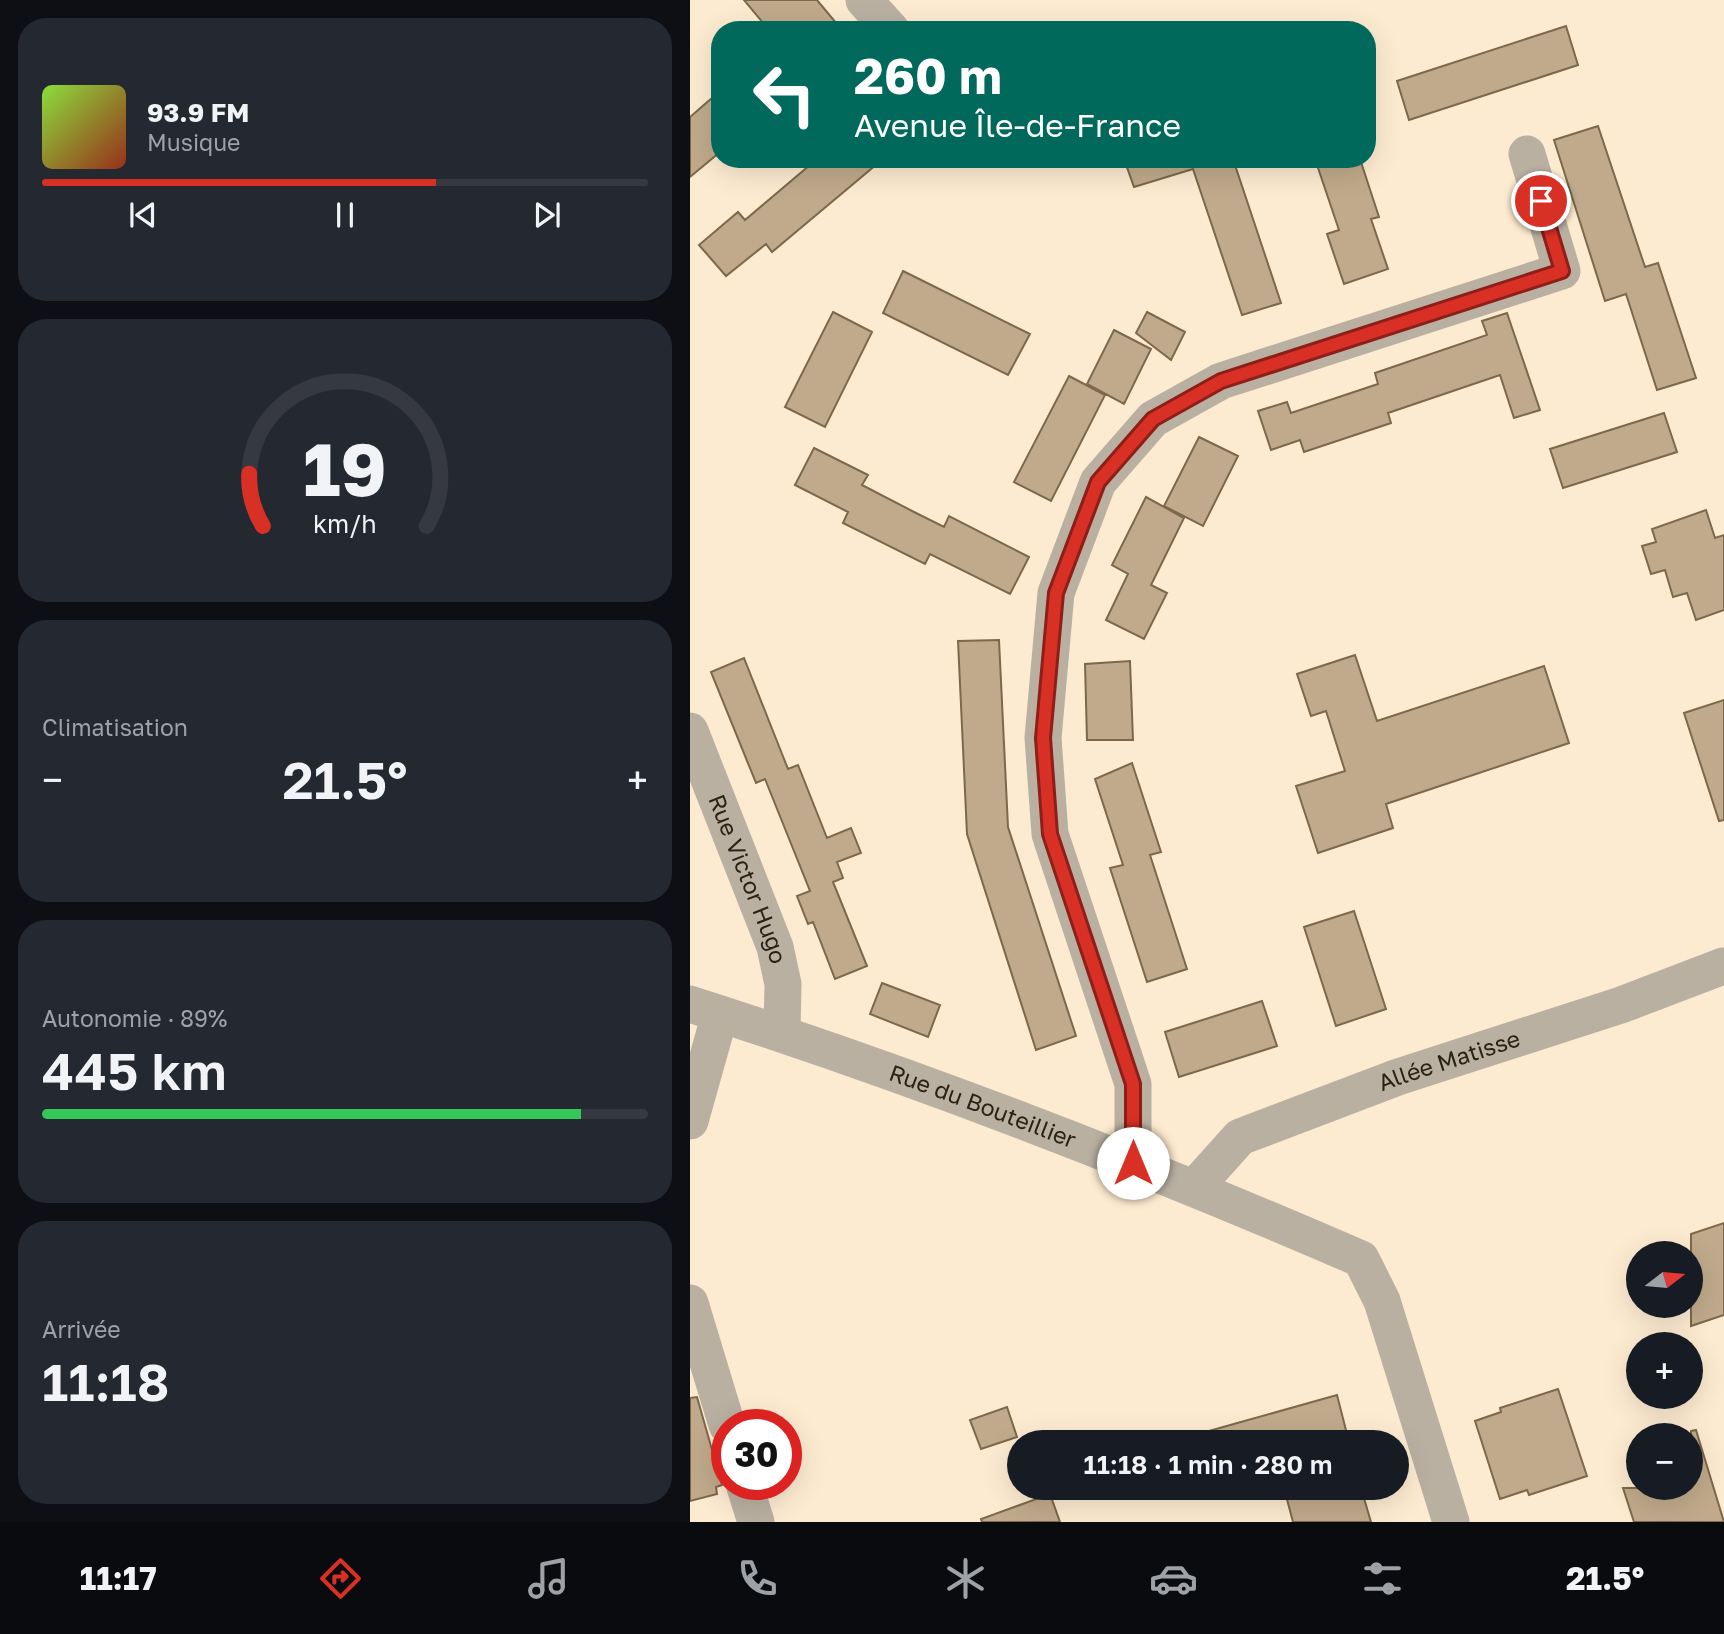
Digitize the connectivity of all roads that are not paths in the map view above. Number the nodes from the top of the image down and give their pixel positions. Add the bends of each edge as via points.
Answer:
1 (864, 0) edge
2 (883, 21) edge
3 (1526, 154) dead end
4 (690, 731) edge
5 (1723, 966) edge
6 (705, 1009) edge
7 (782, 1033) junction
8 (690, 1121) edge
9 (1133, 1163) junction
10 (1195, 1187) junction
11 (690, 1303) edge
12 (722, 1409) edge
13 (749, 1500) edge
14 (756, 1522) edge
15 (1451, 1522) edge

1 - 2 street
3 - 9 street via 1562,271 1221,381 1153,419 1098,482 1056,593 1043,738 1050,834 1133,1084
4 - 7 street, Rue Victor Hugo via 775,947 783,984
5 - 10 street, Allée Matisse via 1621,1005 1398,1077 1240,1137
6 - 7 street, Rue du Bouteillier
6 - 8 street
7 - 9 street, Rue du Bouteillier
9 - 10 street, Rue du Bouteillier
10 - 15 street, Rue du Bouteillier via 1361,1259 1382,1301
11 - 12 street
13 - 14 street

